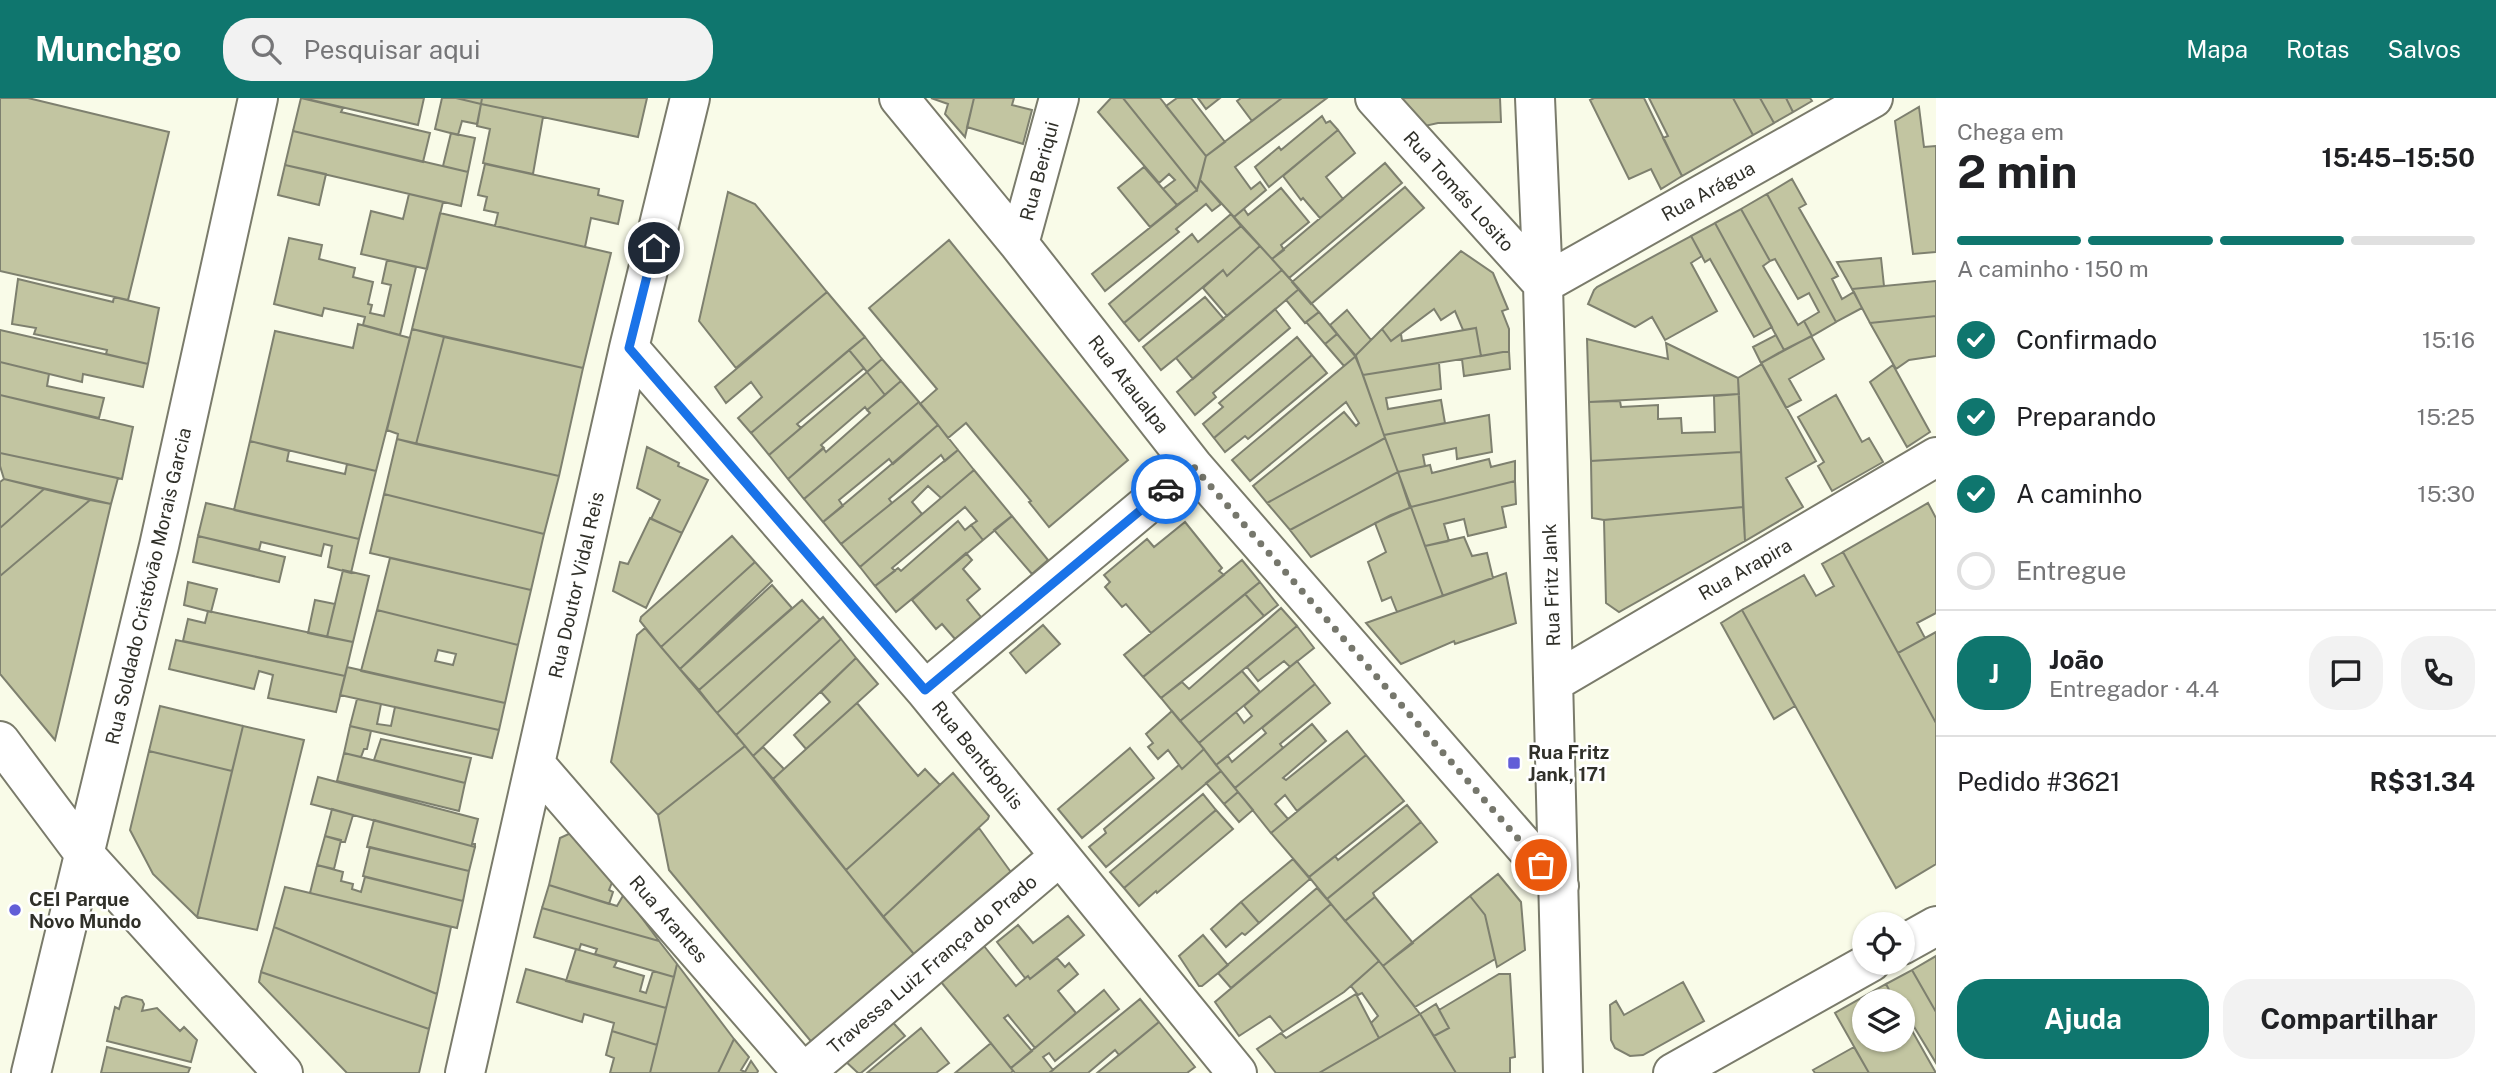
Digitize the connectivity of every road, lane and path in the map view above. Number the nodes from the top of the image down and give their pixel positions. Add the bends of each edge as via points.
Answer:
1 (258, 98) edge
2 (690, 98) edge
3 (899, 98) edge
4 (1059, 98) edge
5 (1375, 98) edge
6 (1535, 98) edge
7 (1873, 98) edge
8 (1019, 244) junction
9 (1543, 285) junction
10 (629, 348) junction
11 (1936, 457) edge
12 (1193, 466) junction
13 (1554, 681) junction
14 (925, 690) junction
15 (0, 741) edge
16 (536, 765) junction
17 (86, 856) junction
18 (1060, 856) junction
19 (1559, 886) junction
20 (1936, 926) edge
21 (1915, 938) edge
22 (1852, 973) edge
23 (31, 1073) edge
24 (283, 1073) edge
25 (465, 1073) edge
26 (803, 1073) edge
27 (1237, 1073) edge
28 (1563, 1073) edge
29 (1673, 1073) edge

1 - 17 street, Rua Soldado Cristóvão Morais Garcia
2 - 10 street, Rua Doutor Vidal Reis
3 - 8 street, Rua Ataualpa
4 - 8 street, Rua Beriqui
5 - 9 street, Rua Tomás Losito
6 - 9 street, Rua Fritz Jank
7 - 9 street, Rua Arágua
8 - 12 street, Rua Ataualpa
9 - 13 street, Rua Fritz Jank
10 - 14 street, Rua Bentópolis
10 - 16 street, Rua Doutor Vidal Reis
11 - 13 street, Rua Arapira
12 - 14 street
12 - 19 street, Rua Ataualpa
13 - 19 street, Rua Fritz Jank
14 - 18 street, Rua Bentópolis
15 - 17 street
16 - 25 street, Rua Doutor Vidal Reis
16 - 26 street, Rua Arantes
17 - 23 street, Rua Soldado Cristóvão Morais Garcia
17 - 24 street
18 - 26 street, Travessa Luiz França do Prado
18 - 27 street, Rua Bentópolis
19 - 28 street, Rua Fritz Jank
20 - 21 street
22 - 29 street

